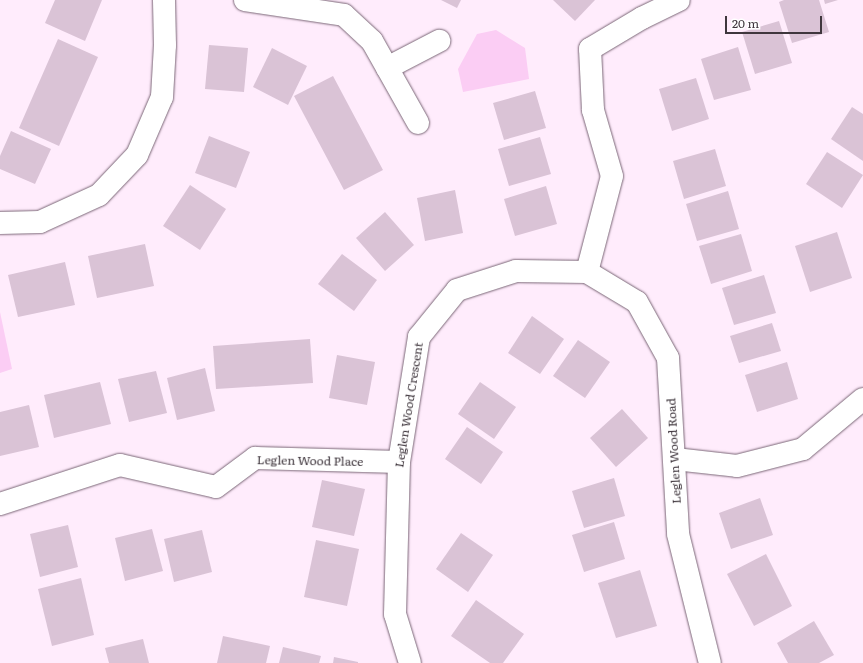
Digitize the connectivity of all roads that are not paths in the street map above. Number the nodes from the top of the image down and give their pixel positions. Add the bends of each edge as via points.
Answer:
1 (164, 0) edge
2 (245, 0) edge
3 (679, 0) edge
4 (439, 41) dead end
5 (387, 68) junction
6 (418, 123) dead end
7 (0, 223) edge
8 (587, 272) junction
9 (863, 398) edge
10 (675, 459) junction
11 (399, 462) junction
12 (0, 504) edge
13 (410, 663) edge
14 (710, 663) edge

1 - 7 street via 162,97 137,155 99,195 40,222
2 - 5 street via 344,15 372,41
3 - 8 street via 642,18 590,49 593,110 612,176
4 - 5 street
5 - 6 street
8 - 10 street, Leglen Wood Road via 637,302 668,358
8 - 11 street, Leglen Wood Crescent via 516,272 457,290 419,337
9 - 10 street via 804,449 737,466
10 - 14 street, Leglen Wood Road via 678,534
11 - 12 street, Leglen Wood Place via 255,458 216,487 120,464
11 - 13 street, Leglen Wood Crescent via 395,614

